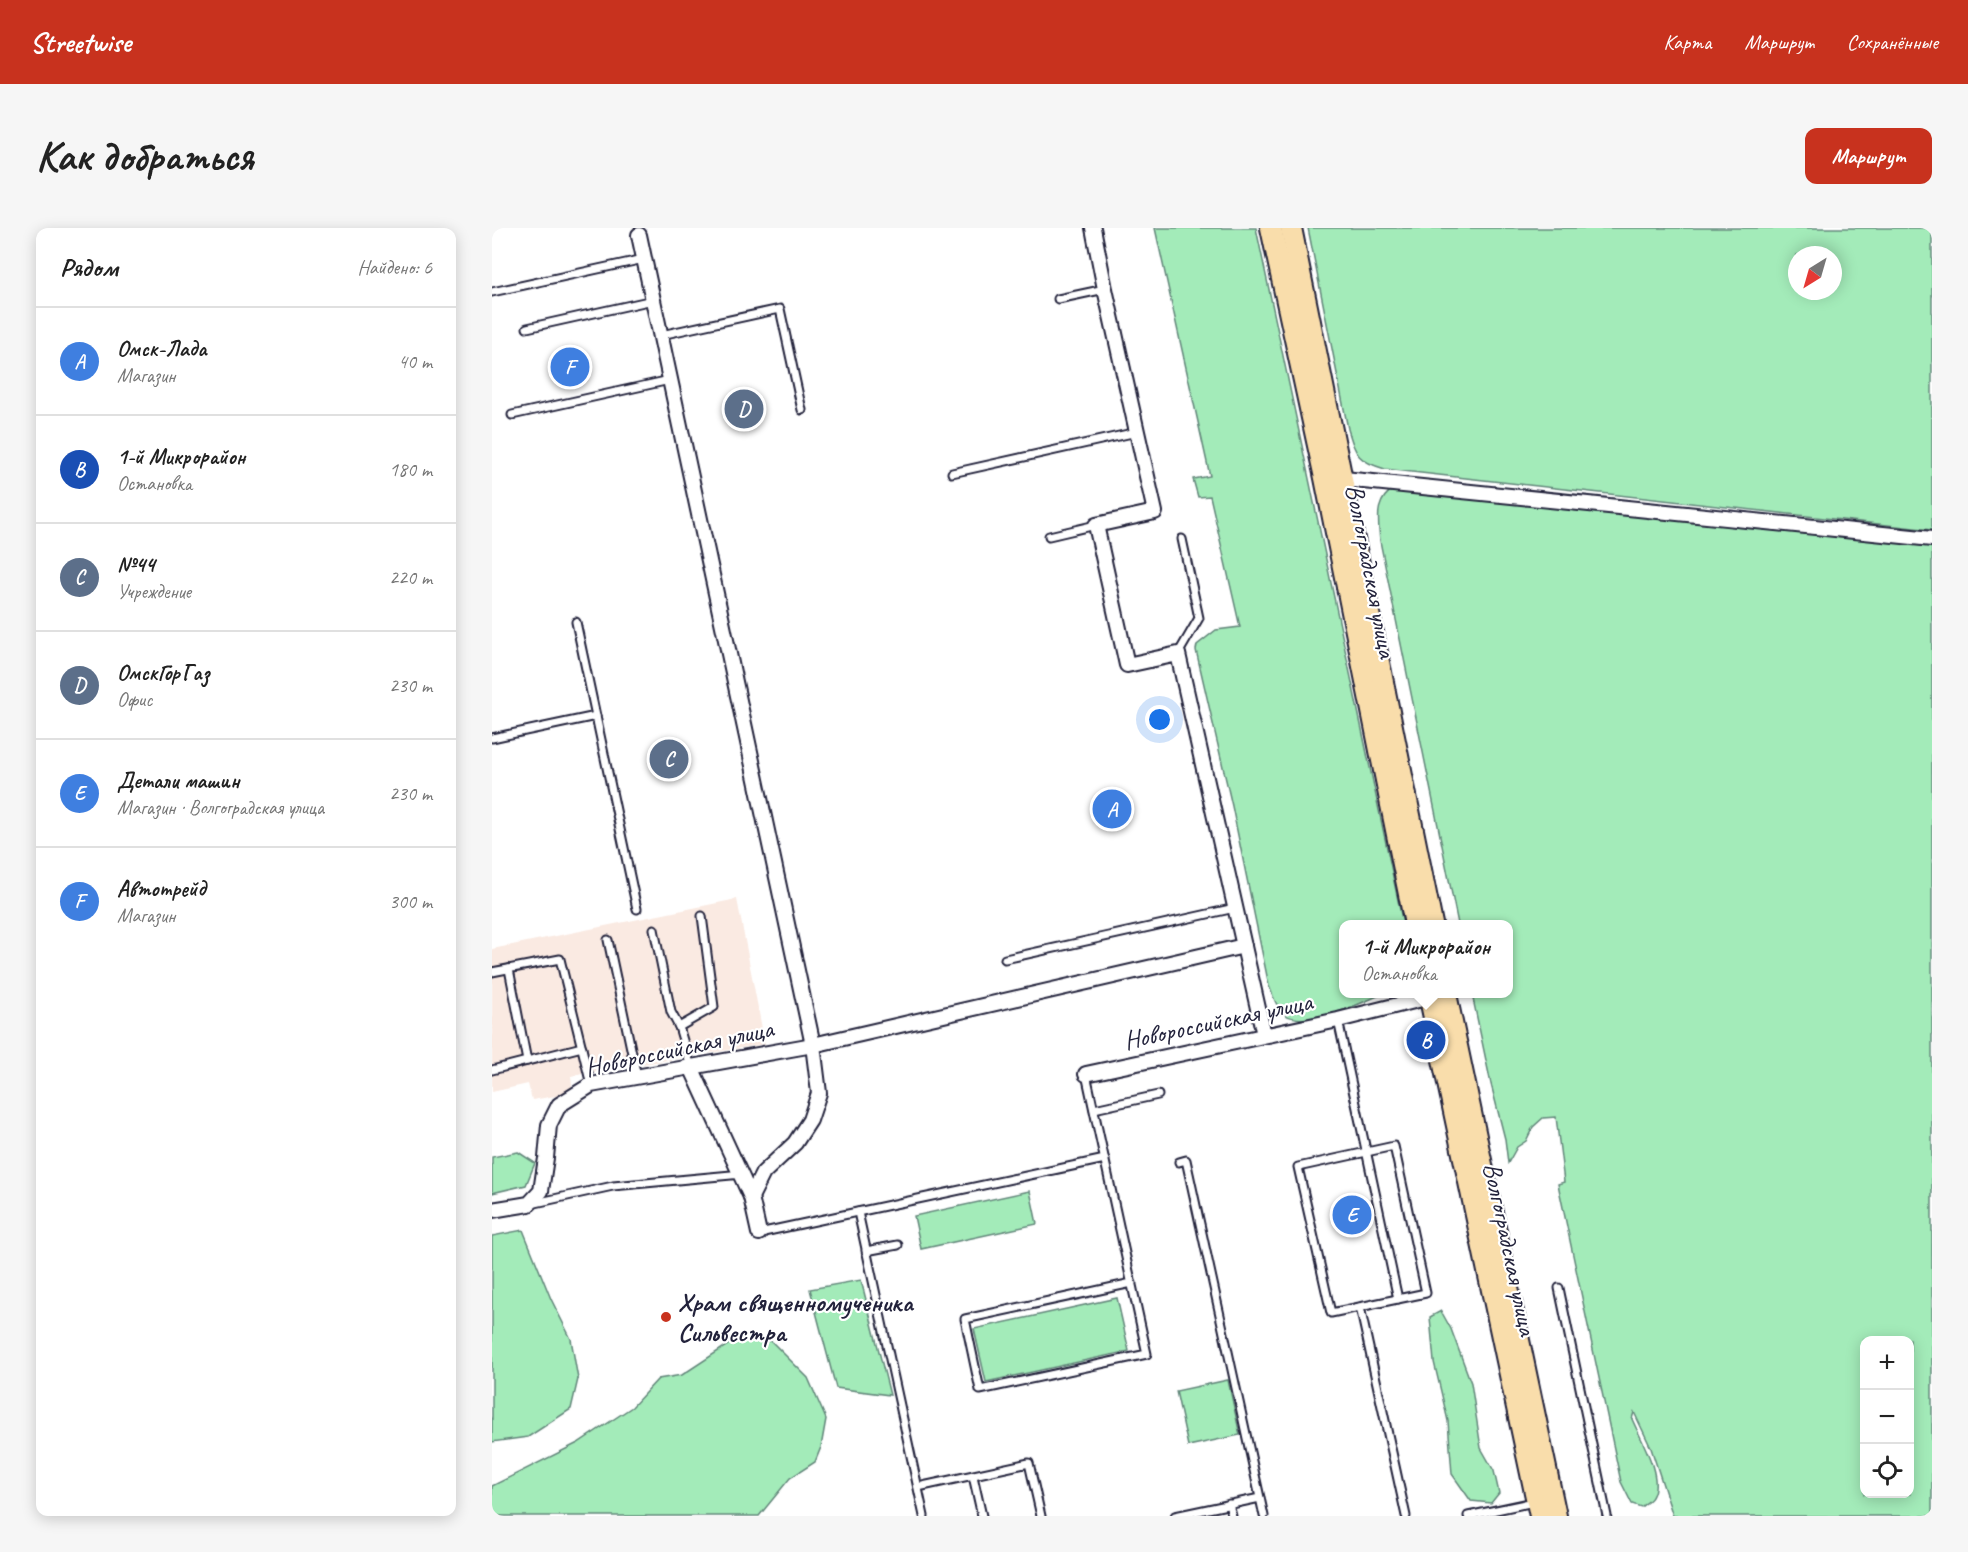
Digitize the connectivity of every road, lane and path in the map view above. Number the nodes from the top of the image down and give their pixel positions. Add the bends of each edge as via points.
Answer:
1 (1093, 228) edge
2 (1271, 228) edge
3 (1291, 228) edge
4 (638, 232) edge
5 (644, 259) junction
6 (1104, 289) junction
7 (492, 292) edge
8 (1058, 299) dead end
9 (653, 300) junction
10 (527, 328) dead end
11 (661, 335) junction
12 (670, 380) junction
13 (802, 410) dead end
14 (512, 415) dead end
15 (1137, 432) junction
16 (952, 473) dead end
17 (1334, 478) junction
18 (1096, 525) junction
19 (1049, 536) dead end
20 (1182, 539) dead end
21 (1932, 539) edge
22 (576, 622) dead end
23 (1179, 654) junction
24 (596, 716) junction
25 (492, 738) edge
26 (1235, 908) junction
27 (637, 909) dead end
28 (702, 916) dead end
29 (1414, 920) edge
30 (1431, 920) edge
31 (654, 929) dead end
32 (608, 940) dead end
33 (1244, 946) junction
34 (1005, 959) dead end
35 (509, 969) junction
36 (492, 972) edge
37 (1423, 998) edge
38 (1436, 998) edge
39 (1436, 998) edge
40 (1338, 1020) junction
41 (679, 1027) junction
42 (1264, 1035) junction
43 (813, 1045) junction
44 (582, 1047) junction
45 (527, 1061) junction
46 (691, 1067) junction
47 (492, 1070) edge
48 (1086, 1074) joint
49 (637, 1077) junction
50 (591, 1086) junction
51 (1158, 1095) dead end
52 (1094, 1109) junction
53 (1366, 1152) junction
54 (1105, 1159) junction
55 (1179, 1162) dead end
56 (742, 1174) junction
57 (751, 1197) junction
58 (529, 1204) junction
59 (492, 1210) edge
60 (858, 1212) junction
61 (759, 1233) joint
62 (898, 1245) dead end
63 (866, 1251) junction
64 (1132, 1283) junction
65 (1559, 1288) dead end
66 (1398, 1299) junction
67 (1360, 1307) junction
68 (973, 1476) junction
69 (918, 1487) junction
70 (1260, 1498) junction
71 (1229, 1504) junction
72 (1538, 1509) edge
73 (924, 1516) edge
74 (982, 1516) edge
75 (1041, 1516) edge
76 (1175, 1516) edge
77 (1232, 1516) edge
78 (1264, 1516) edge
79 (1406, 1516) edge
80 (1468, 1516) edge
81 (1556, 1516) edge
82 (1607, 1516) edge

1 - 6 street
2 - 17 main road, Волгоградская улица
3 - 17 main road, Волгоградская улица
4 - 5 street
5 - 7 lane
5 - 9 street
6 - 8 lane
6 - 15 street
9 - 10 lane
9 - 11 street
11 - 12 street
11 - 13 lane via 780,309
12 - 14 lane
12 - 43 street
15 - 16 lane
15 - 18 street via 1155,512
17 - 21 street
17 - 29 main road, Волгоградская улица
17 - 30 main road, Волгоградская улица
18 - 19 lane
18 - 23 street via 1127,665
20 - 23 lane via 1199,618
22 - 24 lane
23 - 26 street
24 - 25 lane
24 - 27 lane
26 - 33 street
26 - 34 lane
28 - 41 lane via 714,1007
31 - 41 lane via 670,1012
32 - 49 lane
33 - 42 street
33 - 43 street, Новороссийская улица
35 - 36 lane
35 - 44 lane via 560,959
35 - 45 lane
37 - 40 street, Новороссийская улица
38 - 72 main road, Волгоградская улица
39 - 81 main road, Волгоградская улица
40 - 42 street, Новороссийская улица
40 - 53 lane
41 - 46 lane
42 - 48 street, Новороссийская улица
43 - 46 street, Новороссийская улица
43 - 57 street via 819,1092 810,1120 795,1143 763,1173
44 - 45 lane
44 - 50 lane
45 - 47 lane
46 - 49 street, Новороссийская улица
46 - 56 street
48 - 52 lane
49 - 50 street, Новороссийская улица
50 - 58 street, Новороссийская улица via 559,1105 549,1125 541,1191
51 - 52 lane
52 - 54 lane
53 - 66 lane
53 - 66 lane via 1394,1146 1421,1270 1426,1293
53 - 67 lane via 1298,1167 1330,1314
54 - 60 lane
54 - 64 lane
55 - 70 lane via 1186,1160
56 - 57 street
56 - 58 lane via 614,1186
57 - 61 street
58 - 59 street
60 - 61 lane
60 - 63 lane
62 - 63 lane
63 - 69 lane
64 - 64 lane via 1147,1354 980,1390 965,1319
65 - 82 lane
66 - 67 lane
67 - 79 lane
68 - 69 lane
68 - 74 lane
68 - 75 lane via 1029,1463
69 - 73 lane
70 - 71 lane
70 - 78 lane
71 - 76 lane
71 - 77 lane
72 - 80 lane

